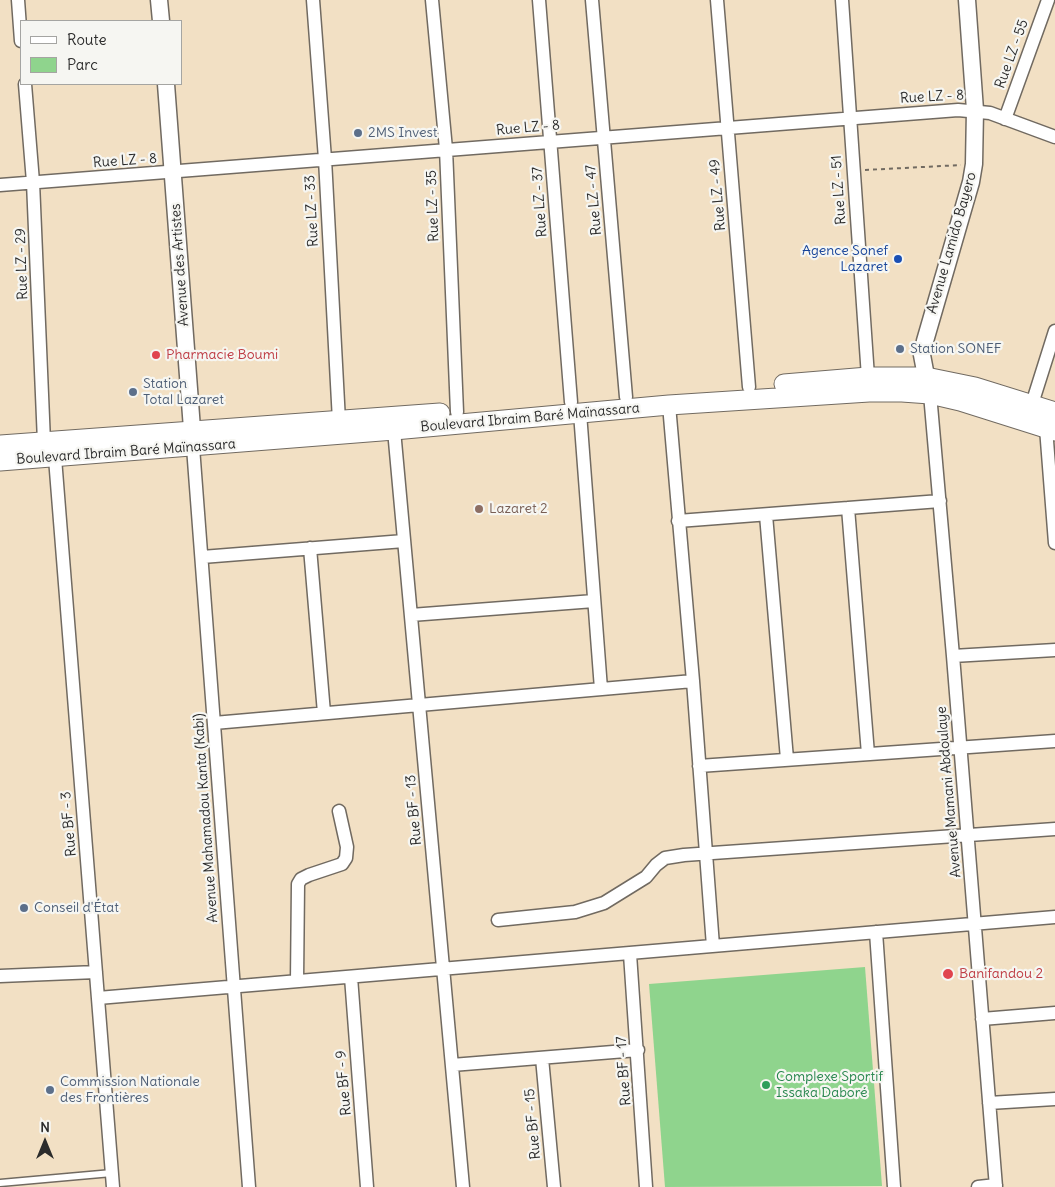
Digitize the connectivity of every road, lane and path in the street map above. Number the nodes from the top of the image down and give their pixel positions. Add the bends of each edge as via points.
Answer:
1 (18, 0) edge
2 (159, 0) edge
3 (313, 0) edge
4 (432, 0) edge
5 (539, 0) edge
6 (592, 0) edge
7 (717, 0) edge
8 (842, 0) edge
9 (967, 0) edge
10 (1048, 0) edge
11 (161, 20) edge
12 (20, 27) edge
13 (25, 85) edge
14 (166, 85) edge
15 (974, 110) junction
16 (849, 118) junction
17 (1005, 119) junction
18 (727, 127) junction
19 (604, 137) junction
20 (1055, 137) edge
21 (551, 141) junction
22 (446, 150) junction
23 (324, 159) junction
24 (974, 164) junction
25 (853, 170) junction
26 (173, 172) junction
27 (33, 182) junction
28 (0, 185) edge
29 (1055, 331) edge
30 (868, 377) junction
31 (928, 386) junction
32 (749, 387) junction
33 (626, 397) junction
34 (1032, 404) junction
35 (669, 405) junction
36 (576, 407) junction
37 (457, 412) junction
38 (339, 422) junction
39 (1052, 423) edge
40 (394, 430) junction
41 (193, 439) junction
42 (44, 442) junction
43 (0, 446) edge
44 (55, 458) junction
45 (0, 461) edge
46 (940, 501) junction
47 (848, 508) junction
48 (766, 515) junction
49 (678, 521) junction
50 (404, 541) junction
51 (1055, 543) edge
52 (310, 548) junction
53 (202, 557) junction
54 (594, 601) junction
55 (411, 615) junction
56 (1055, 650) edge
57 (953, 656) junction
58 (693, 681) junction
59 (600, 689) junction
60 (419, 705) junction
61 (324, 713) junction
62 (214, 723) junction
63 (1055, 741) edge
64 (961, 748) junction
65 (868, 754) junction
66 (787, 759) junction
67 (699, 766) junction
68 (339, 811) dead end
69 (1055, 829) edge
70 (967, 836) junction
71 (706, 854) junction
72 (1055, 918) edge
73 (498, 920) dead end
74 (975, 924) junction
75 (876, 932) junction
76 (713, 946) junction
77 (630, 954) junction
78 (443, 969) junction
79 (96, 972) junction
80 (0, 976) edge
81 (351, 977) junction
82 (297, 981) junction
83 (234, 987) junction
84 (98, 998) junction
85 (1055, 1013) edge
86 (982, 1019) junction
87 (638, 1050) junction
88 (542, 1058) junction
89 (452, 1065) junction
90 (1055, 1099) edge
91 (989, 1103) junction
92 (112, 1173) junction
93 (0, 1183) edge
94 (9, 1185) edge
95 (996, 1186) edge
96 (113, 1187) edge
97 (250, 1187) edge
98 (367, 1187) edge
99 (463, 1187) edge
100 (554, 1187) edge
101 (646, 1187) edge
102 (894, 1187) edge
103 (978, 1187) edge

1 - 12 street
2 - 11 street
3 - 23 street, Rue LZ - 33
4 - 22 street, Rue LZ - 35
5 - 21 street, Rue LZ - 37
6 - 19 street, Rue LZ - 47
7 - 18 street, Rue LZ - 49
8 - 16 street, Rue LZ - 51
9 - 15 street, Avenue Lamido Bayero
10 - 17 street, Rue LZ - 55
13 - 27 street, Rue LZ - 29
14 - 26 street, Avenue des Artistes
15 - 16 street, Rue LZ - 8
15 - 17 street, Rue LZ - 8
15 - 24 street, Avenue Lamido Bayero
16 - 18 street, Rue LZ - 8
16 - 25 street, Rue LZ - 51
17 - 20 street, Rue LZ - 8
18 - 19 street, Rue LZ - 8
18 - 32 street, Rue LZ - 49
19 - 21 street, Rue LZ - 8
19 - 33 street, Rue LZ - 47
21 - 22 street, Rue LZ - 8
21 - 36 street, Rue LZ - 37
22 - 23 street, Rue LZ - 8
22 - 37 street, Rue LZ - 35
23 - 26 street, Rue LZ - 8
23 - 38 street, Rue LZ - 33
24 - 25 path
24 - 31 street, Avenue Lamido Bayero via 924,341 922,356
25 - 30 street, Rue LZ - 51
26 - 27 street, Rue LZ - 8
26 - 41 street, Avenue des Artistes
27 - 28 street, Rue LZ - 8
27 - 42 street, Rue LZ - 29
29 - 34 street
30 - 31 main road, Boulevard Ibraim Baré Maïnassara
30 - 32 main road, Boulevard Ibraim Baré Maïnassara
31 - 34 main road, Boulevard Ibraim Baré Maïnassara via 975,387
31 - 35 main road, Boulevard Ibraim Baré Maïnassara via 902,392
31 - 39 main road, Boulevard Ibraim Baré Maïnassara via 960,401
31 - 46 street, Avenue Mamani Abdoulaye
32 - 33 main road, Boulevard Ibraim Baré Maïnassara
33 - 36 main road, Boulevard Ibraim Baré Maïnassara
34 - 39 main road, Boulevard Ibraim Baré Maïnassara
35 - 36 main road, Boulevard Ibraim Baré Maïnassara
35 - 49 street
36 - 37 main road, Boulevard Ibraim Baré Maïnassara
36 - 40 main road, Boulevard Ibraim Baré Maïnassara
36 - 54 street, Rue LZ - 37
37 - 38 main road, Boulevard Ibraim Baré Maïnassara
38 - 41 main road, Boulevard Ibraim Baré Maïnassara
39 - 51 street
40 - 41 main road, Boulevard Ibraim Baré Maïnassara
40 - 50 street, Rue BF - 13
41 - 42 main road, Boulevard Ibraim Baré Maïnassara
41 - 44 main road, Boulevard Ibraim Baré Maïnassara
41 - 53 street, Avenue Mahamadou Kanta (Kabi)
42 - 43 main road, Boulevard Ibraim Baré Maïnassara
44 - 45 main road, Boulevard Ibraim Baré Maïnassara
44 - 79 street, Rue BF - 3
46 - 47 street
46 - 57 street, Avenue Mamani Abdoulaye
47 - 48 street
47 - 65 street
48 - 49 street
48 - 66 street
49 - 58 street
50 - 52 street
50 - 55 street, Rue BF - 13
52 - 53 street
52 - 61 street
53 - 62 street, Avenue Mahamadou Kanta (Kabi)
54 - 55 street
54 - 59 street, Rue LZ - 37
55 - 60 street, Rue BF - 13
56 - 57 street
57 - 64 street, Avenue Mamani Abdoulaye
58 - 59 street
58 - 67 street
59 - 60 street
60 - 61 street
60 - 78 street, Rue BF - 13
61 - 62 street
62 - 83 street, Avenue Mahamadou Kanta (Kabi)
63 - 64 street
64 - 65 street
64 - 70 street, Avenue Mamani Abdoulaye
65 - 66 street
66 - 67 street
67 - 71 street
68 - 82 street via 346,858 342,864 309,875 298,884
69 - 70 street
70 - 71 street
70 - 74 street, Avenue Mamani Abdoulaye
71 - 73 street via 665,858 646,877 604,903 575,912
71 - 76 street
72 - 74 street
74 - 75 street
74 - 86 street, Avenue Mamani Abdoulaye
75 - 76 street
75 - 102 street
76 - 77 street
77 - 78 street
77 - 87 street, Rue BF - 17
78 - 81 street
78 - 89 street, Rue BF - 13
79 - 80 street
79 - 84 street, Rue BF - 3
81 - 82 street
81 - 98 street, Rue BF - 9
82 - 83 street
83 - 84 street
83 - 97 street, Avenue Mahamadou Kanta (Kabi)
84 - 92 street, Rue BF - 3
85 - 86 street
86 - 91 street, Avenue Mamani Abdoulaye
87 - 88 street
87 - 101 street, Rue BF - 17
88 - 89 street
88 - 100 street, Rue BF - 15
89 - 99 street, Rue BF - 13
90 - 91 street
91 - 95 street, Avenue Mamani Abdoulaye
92 - 94 lane
92 - 96 street, Rue BF - 3
93 - 94 lane
95 - 103 street

